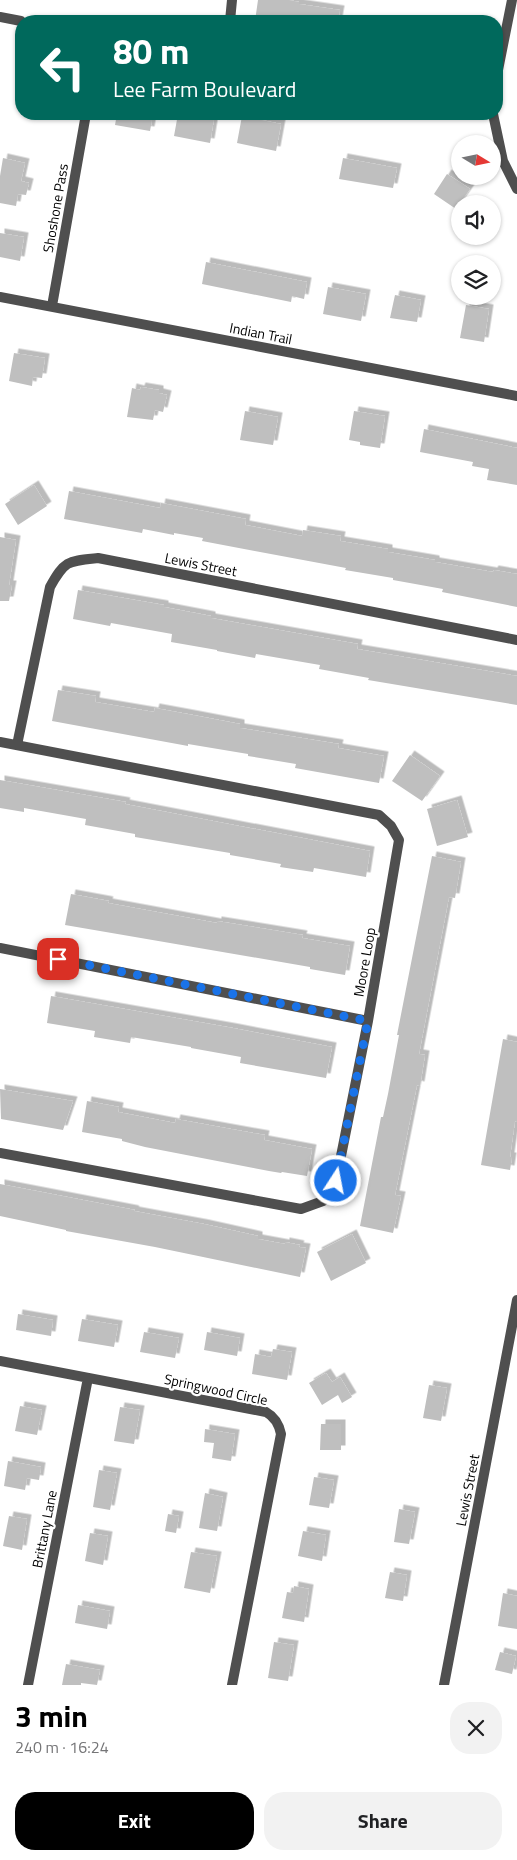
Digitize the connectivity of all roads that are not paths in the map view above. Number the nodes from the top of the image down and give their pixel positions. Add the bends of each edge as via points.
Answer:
1 (232, 0) edge
2 (512, 0) edge
3 (231, 15) edge
4 (0, 17) edge
5 (15, 20) edge
6 (503, 45) edge
7 (85, 120) edge
8 (494, 120) edge
9 (517, 189) edge
10 (0, 297) edge
11 (52, 306) junction
12 (517, 396) edge
13 (517, 640) edge
14 (0, 742) edge
15 (17, 745) junction
16 (0, 948) edge
17 (368, 1021) junction
18 (0, 1153) edge
19 (517, 1300) edge
20 (0, 1361) edge
21 (88, 1378) junction
22 (28, 1685) edge
23 (232, 1685) edge
24 (444, 1685) edge

1 - 3 street
2 - 6 street
4 - 5 street
7 - 11 street, Shoshone Pass
8 - 9 street via 503,161
10 - 11 street, Indian Trail
11 - 12 street, Indian Trail
13 - 15 street, Lewis Street via 98,558 76,560 61,568 50,587
14 - 15 street, Moore Loop
15 - 17 street, Moore Loop via 380,815 398,840
16 - 17 street
17 - 18 street, Moore Loop via 336,1181 323,1201 301,1209
19 - 24 street, Lewis Street
20 - 21 street, Springwood Circle
21 - 22 street, Brittany Lane
21 - 23 street, Springwood Circle via 266,1412 279,1425 281,1434

